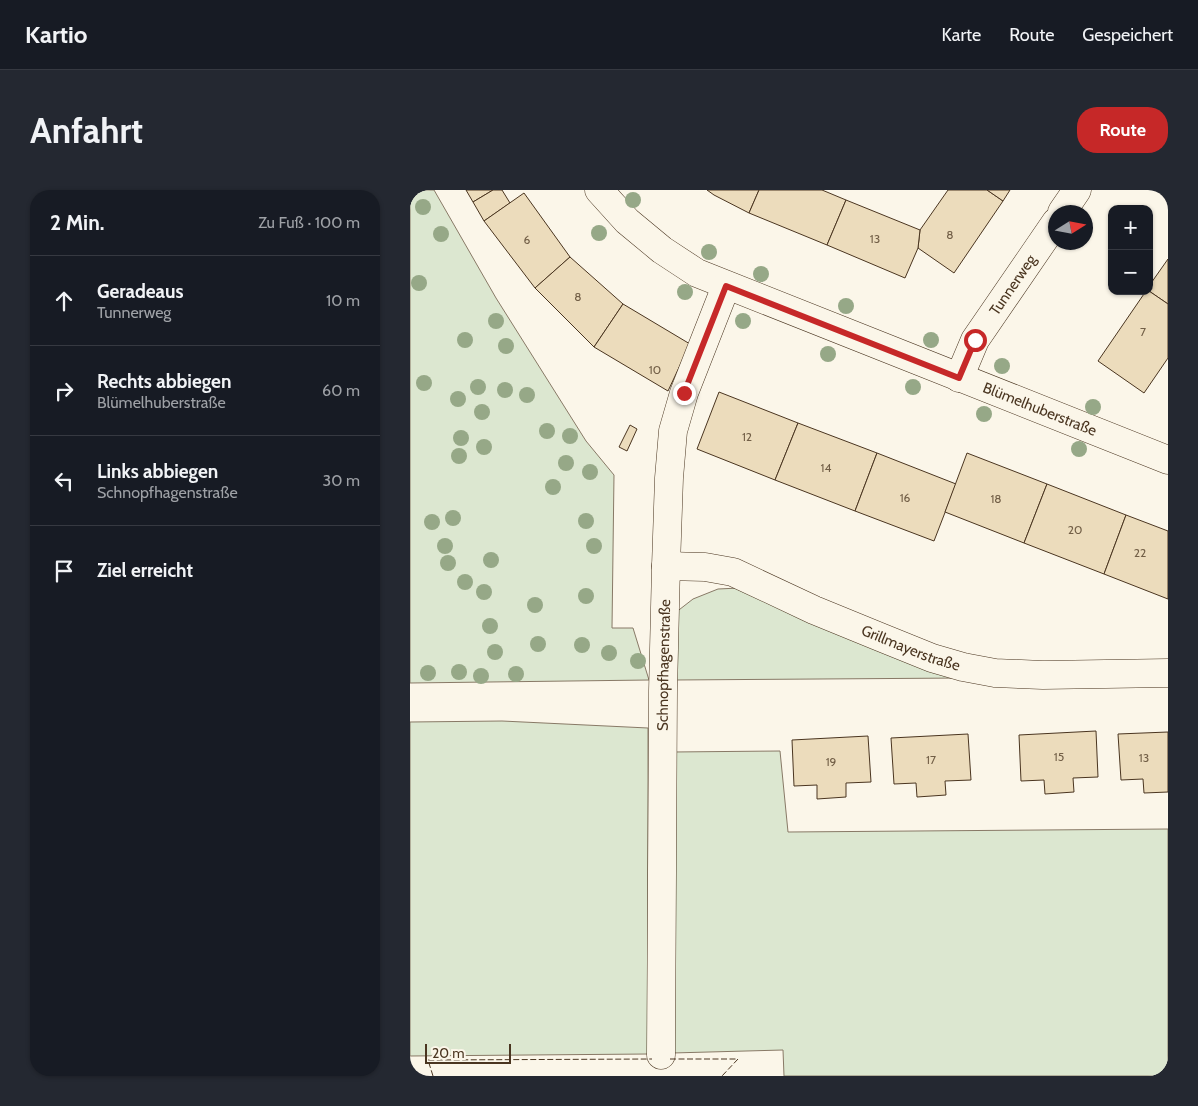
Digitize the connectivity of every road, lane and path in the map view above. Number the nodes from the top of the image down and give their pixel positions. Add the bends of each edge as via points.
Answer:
1 (599, 190) edge
2 (1077, 190) edge
3 (1067, 205) edge
4 (1048, 234) edge
5 (726, 286) junction
6 (959, 378) junction
7 (1168, 460) edge
8 (666, 566) junction
9 (1168, 673) edge
10 (661, 1055) dead end

1 - 5 street, Blümelhuberstraße via 662,250 697,273
2 - 3 street
4 - 6 street, Tunnerweg via 975,340
5 - 6 street, Blümelhuberstraße
5 - 8 street, Schnopfhagenstraße via 684,393 673,431
6 - 7 street, Blümelhuberstraße
8 - 9 street, Grillmayerstraße via 706,567 732,572 814,610 932,658 964,667 1042,675
8 - 10 street, Schnopfhagenstraße

